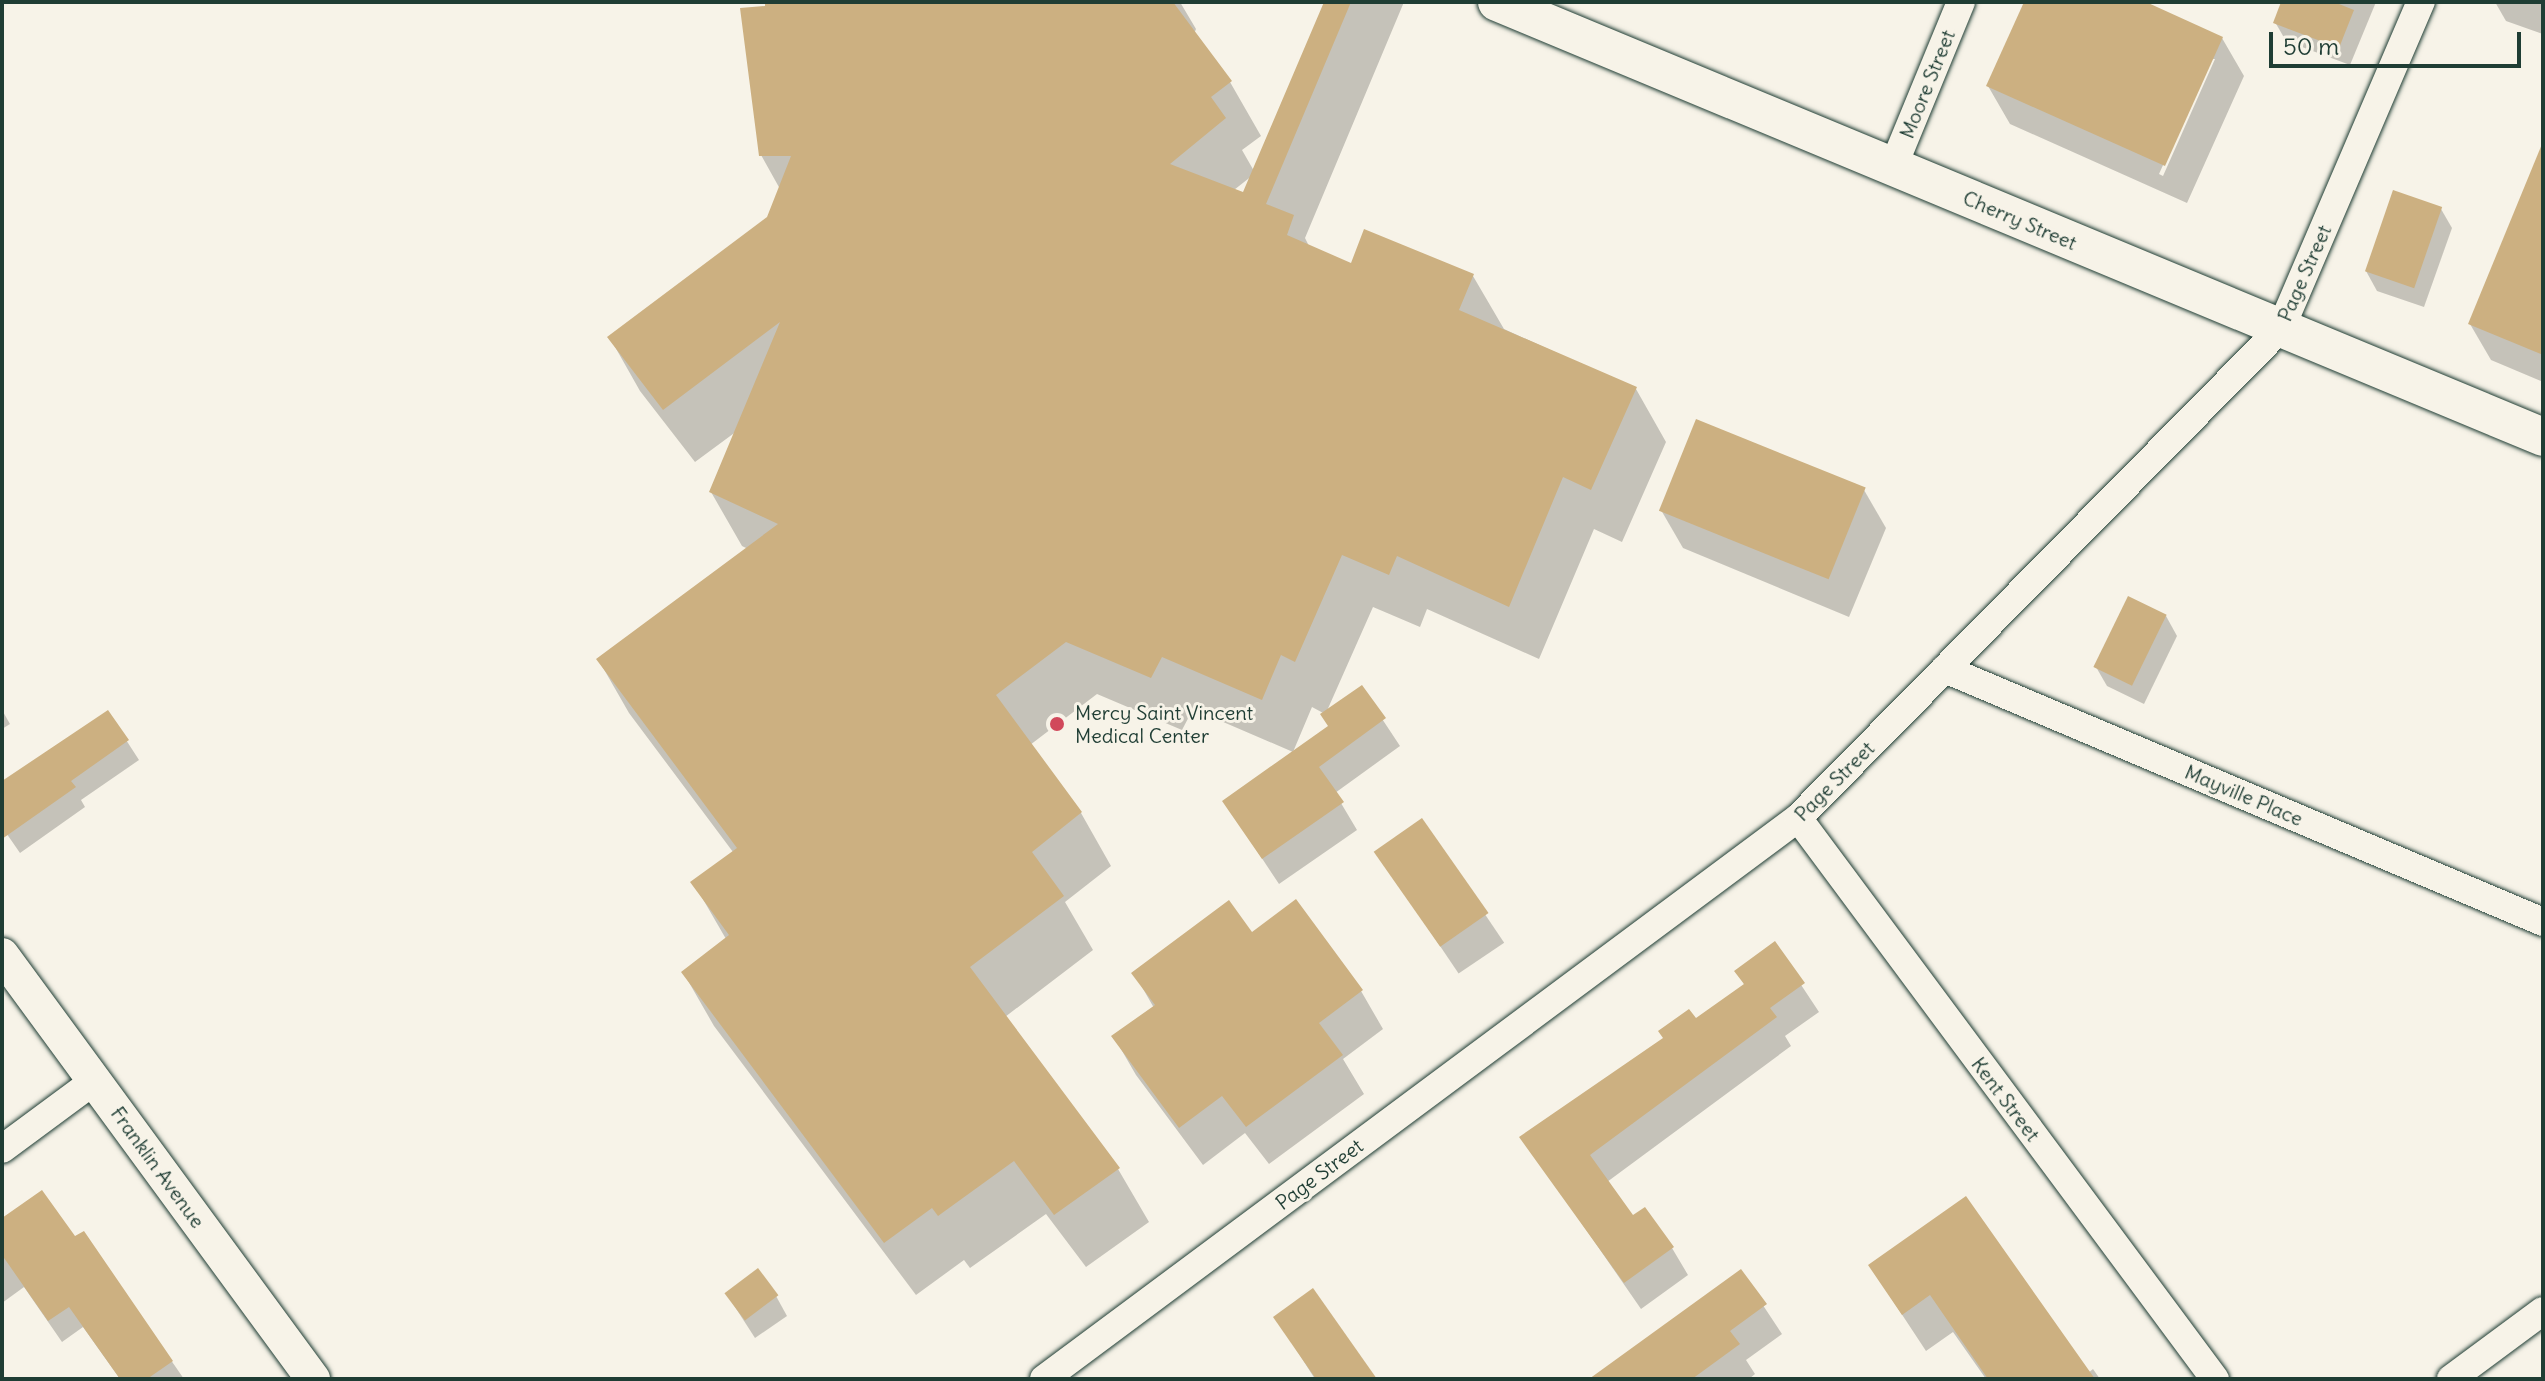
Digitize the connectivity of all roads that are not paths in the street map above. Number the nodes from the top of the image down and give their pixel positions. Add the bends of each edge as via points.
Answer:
1 (1961, 2) edge
2 (2421, 2) edge
3 (1505, 4) edge
4 (1893, 167) junction
5 (2281, 328) junction
6 (2543, 437) edge
7 (1945, 669) junction
8 (1798, 818) junction
9 (2543, 922) edge
10 (2, 955) edge
11 (94, 1081) junction
12 (2, 1149) edge
13 (2543, 1311) edge
14 (313, 1379) edge
15 (1044, 1379) edge
16 (2215, 1379) edge
17 (2451, 1379) edge

1 - 4 street, Moore Street
2 - 5 street, Page Street
3 - 4 main road, Cherry Street
4 - 5 main road, Cherry Street
5 - 6 main road, Cherry Street
5 - 7 street, Page Street
7 - 8 street, Page Street
7 - 9 street, Mayville Place
8 - 15 street, Page Street
8 - 16 street, Kent Street
10 - 11 street, Franklin Avenue
11 - 12 street
11 - 14 street, Franklin Avenue
13 - 17 street

